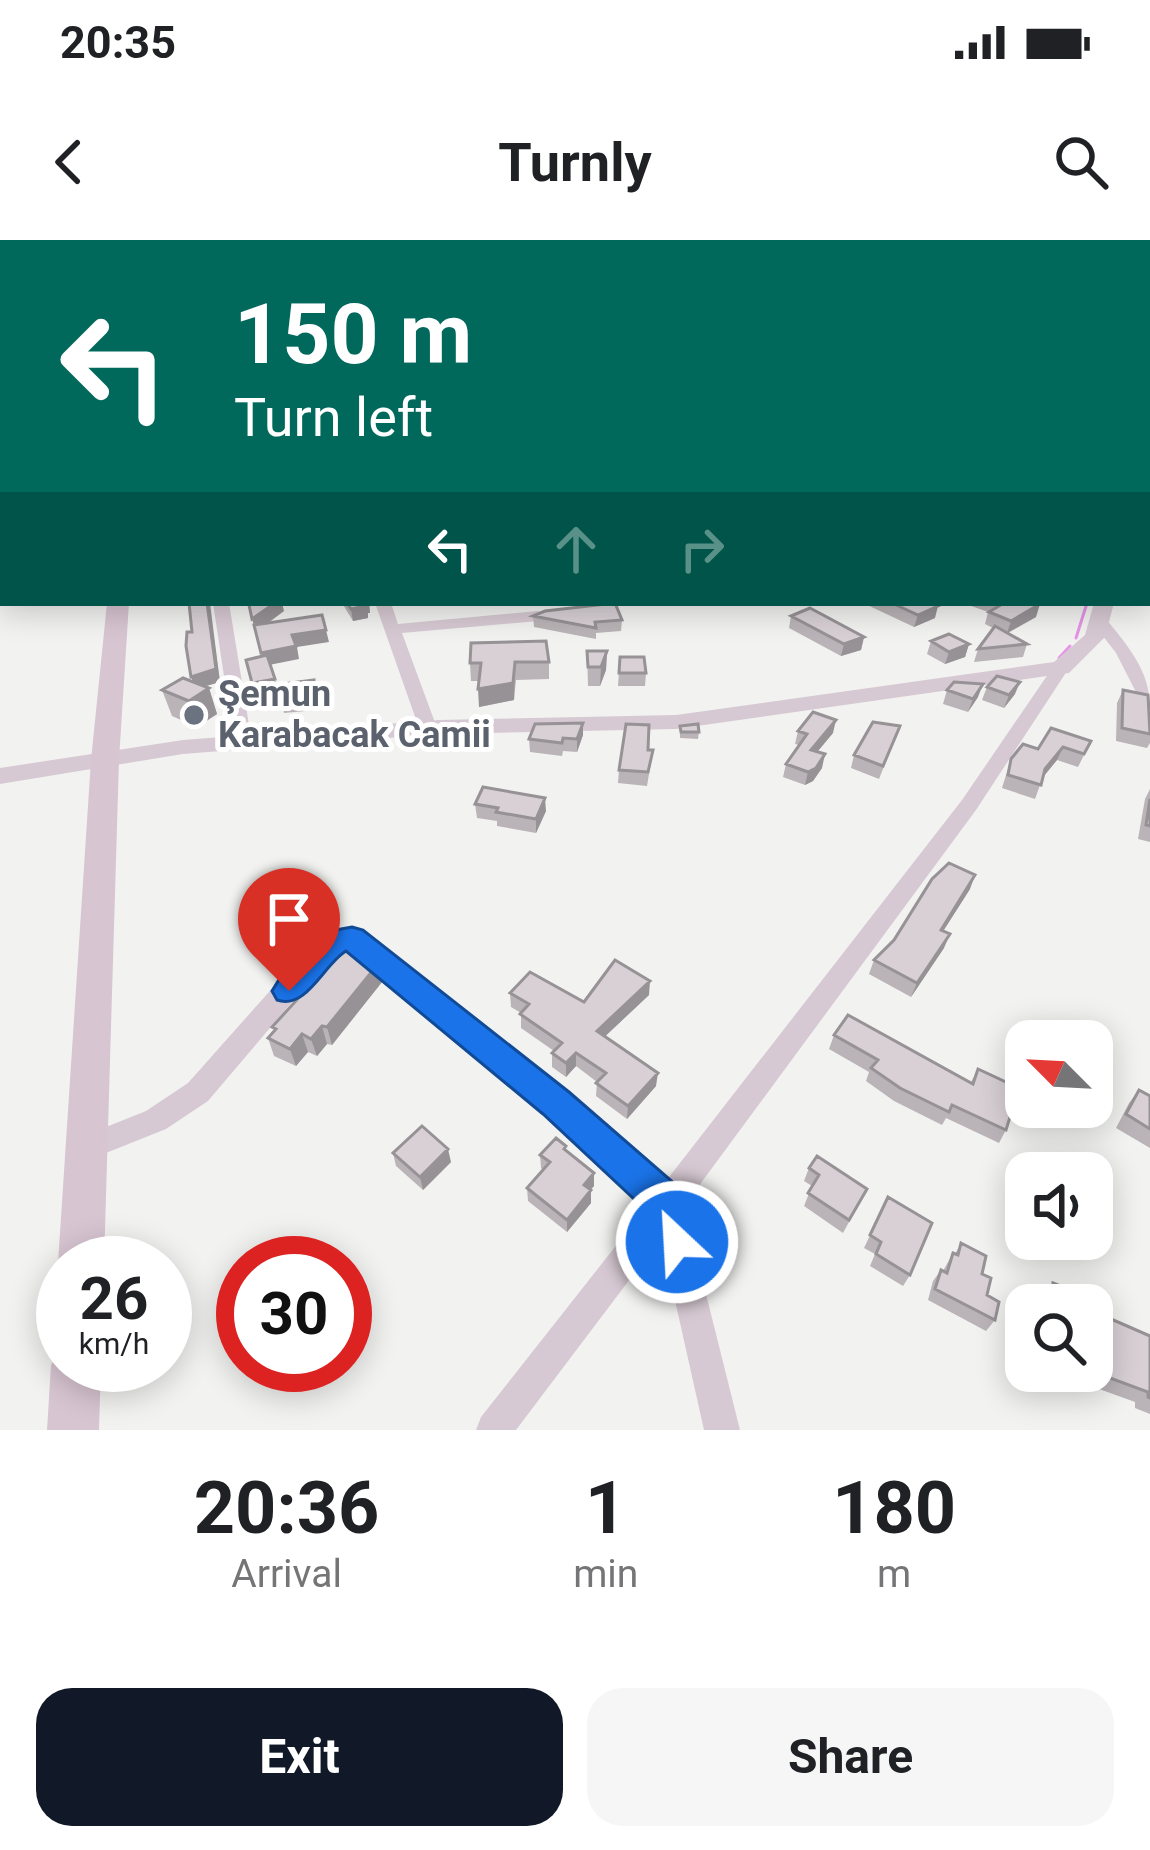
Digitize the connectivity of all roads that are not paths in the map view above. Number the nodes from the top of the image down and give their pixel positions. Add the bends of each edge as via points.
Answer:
1 (118, 606) edge
2 (220, 606) edge
3 (384, 606) edge
4 (1102, 613) edge
5 (538, 616) edge
6 (394, 628) junction
7 (1061, 668) junction
8 (1150, 702) edge
9 (428, 728) junction
10 (242, 742) junction
11 (105, 760) junction
12 (0, 776) edge
13 (86, 1148) junction
14 (668, 1203) junction
15 (82, 1236) edge
16 (75, 1392) edge
17 (73, 1430) edge
18 (494, 1430) edge
19 (722, 1430) edge

1 - 11 main road
2 - 10 street
3 - 6 street
4 - 7 street via 1095,637
4 - 8 street
5 - 6 street
6 - 9 street
7 - 9 street via 676,722
7 - 14 street via 969,805
9 - 10 street
10 - 11 street
11 - 12 street
11 - 13 main road
13 - 14 street via 156,1120 198,1092 317,955 352,938
13 - 15 main road
14 - 18 street
14 - 19 street
16 - 17 main road

